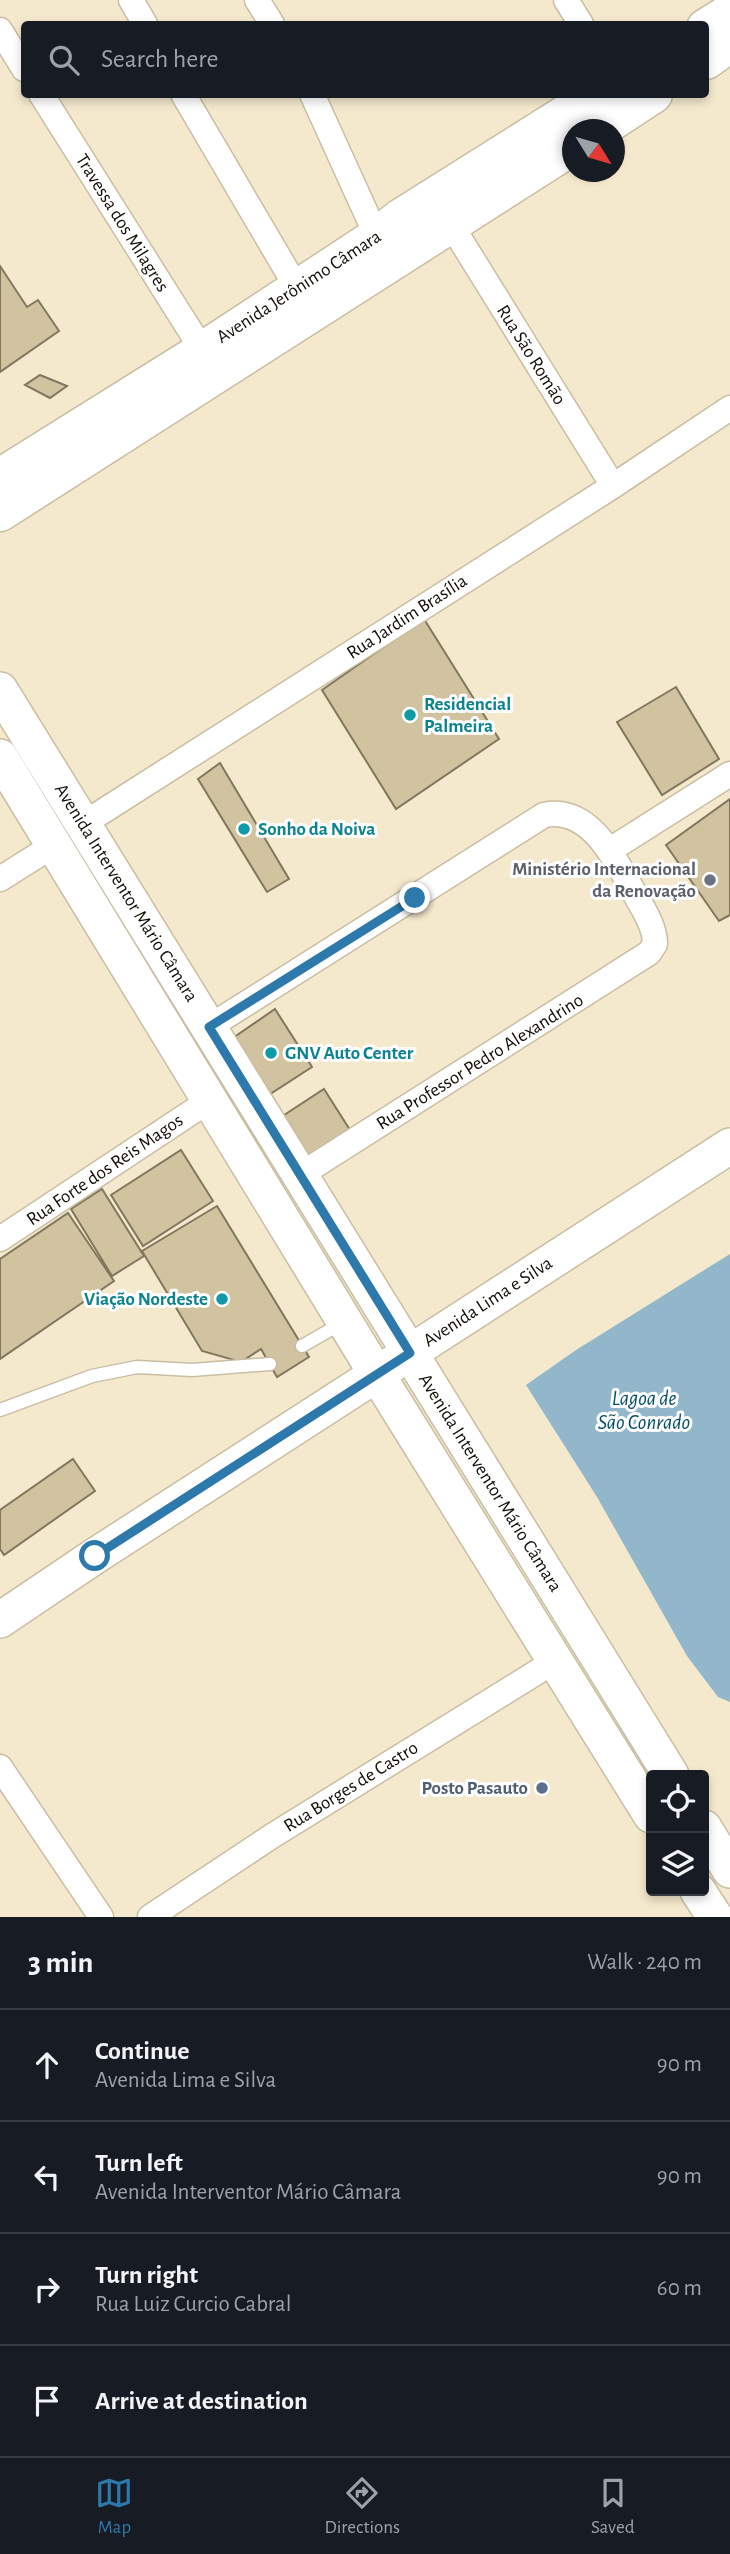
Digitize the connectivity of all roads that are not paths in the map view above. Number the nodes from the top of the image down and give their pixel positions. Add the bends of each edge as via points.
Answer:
1 (131, 0) edge
2 (257, 0) edge
3 (566, 0) edge
4 (730, 13) edge
5 (143, 21) edge
6 (270, 21) edge
7 (579, 21) edge
8 (709, 26) edge
9 (0, 30) edge
10 (730, 43) edge
11 (709, 57) edge
12 (21, 64) edge
13 (44, 98) edge
14 (185, 98) edge
15 (314, 98) edge
16 (592, 98) edge
17 (647, 98) edge
18 (615, 119) edge
19 (562, 152) edge
20 (450, 223) junction
21 (377, 237) junction
22 (297, 288) junction
23 (203, 351) junction
24 (730, 408) edge
25 (0, 478) edge
26 (612, 486) junction
27 (0, 512) edge
28 (0, 690) edge
29 (0, 757) edge
30 (730, 774) edge
31 (83, 824) junction
32 (54, 845) junction
33 (610, 850) junction
34 (0, 879) edge
35 (209, 1027) junction
36 (210, 1100) junction
37 (730, 1146) edge
38 (300, 1175) junction
39 (0, 1240) edge
40 (345, 1322) junction
41 (302, 1346) dead end
42 (410, 1353) junction
43 (270, 1364) dead end
44 (376, 1373) junction
45 (0, 1410) edge
46 (0, 1620) edge
47 (555, 1661) junction
48 (0, 1767) edge
49 (668, 1770) edge
50 (646, 1807) edge
51 (707, 1833) edge
52 (730, 1870) edge
53 (701, 1896) edge
54 (101, 1917) edge
55 (150, 1917) edge
56 (715, 1917) edge

1 - 5 street
2 - 6 street
3 - 7 street
4 - 8 main road
9 - 12 street
10 - 11 main road
13 - 23 street, Travessa dos Milagres
14 - 22 street
15 - 21 street
16 - 21 main road, Avenida Jerônimo Câmara
17 - 18 main road
19 - 20 main road, Avenida Jerônimo Câmara
20 - 26 street, Rua São Romão
20 - 27 main road, Avenida Jerônimo Câmara
21 - 22 main road, Avenida Jerônimo Câmara
22 - 23 main road, Avenida Jerônimo Câmara
23 - 25 main road, Avenida Jerônimo Câmara
24 - 26 street, Rua Jardim Brasília
26 - 31 street, Rua Jardim Brasília
28 - 31 main road, Avenida Interventor Mário Câmara
29 - 32 main road, Avenida Interventor Mário Câmara
30 - 33 street
31 - 35 main road, Avenida Interventor Mário Câmara
32 - 34 street
32 - 36 main road, Avenida Interventor Mário Câmara
33 - 35 street via 569,816 554,813 541,817
33 - 38 street, Rua Professor Pedro Alexandrino via 652,926 655,944 643,958
35 - 38 main road, Avenida Interventor Mário Câmara
36 - 39 street, Rua Forte dos Reis Magos
36 - 40 main road, Avenida Interventor Mário Câmara
37 - 42 main road, Avenida Lima e Silva
38 - 42 main road, Avenida Interventor Mário Câmara
40 - 41 lane
40 - 44 main road, Avenida Interventor Mário Câmara
42 - 44 main road, Avenida Lima e Silva
42 - 49 main road, Avenida Interventor Mário Câmara
43 - 45 lane via 192,1370 137,1367 92,1376
44 - 46 main road, Avenida Lima e Silva
44 - 47 main road, Avenida Interventor Mário Câmara
47 - 50 main road, Avenida Interventor Mário Câmara
47 - 55 street, Rua Borges de Castro
48 - 54 street
51 - 52 main road
53 - 56 main road

